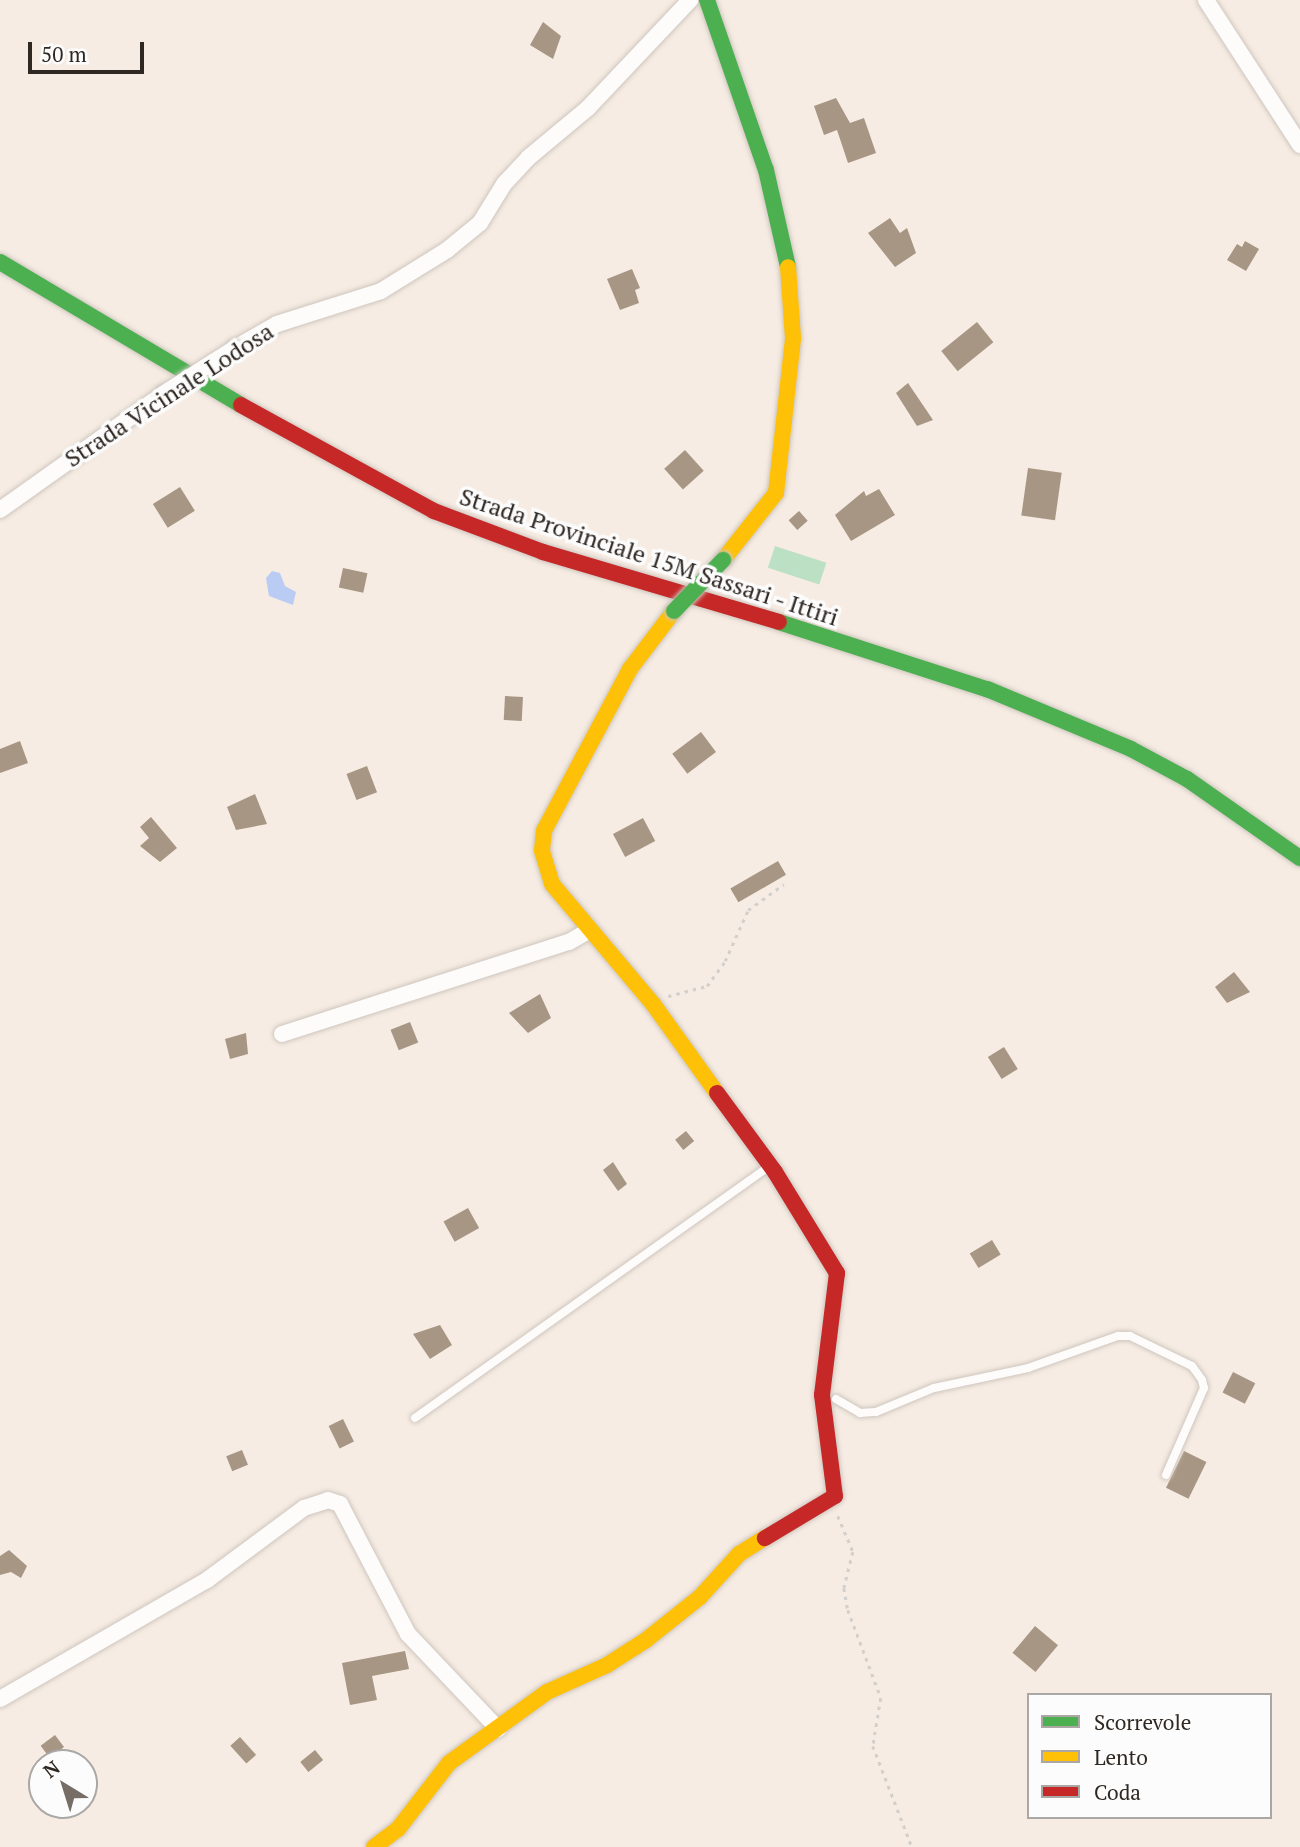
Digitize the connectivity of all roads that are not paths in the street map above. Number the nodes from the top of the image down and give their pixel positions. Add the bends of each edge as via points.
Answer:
1 (690, 0) edge
2 (708, 0) edge
3 (1206, 0) edge
4 (1300, 145) edge
5 (0, 262) edge
6 (0, 510) edge
7 (1300, 858) edge
8 (588, 931) junction
9 (282, 1034) dead end
10 (770, 1166) junction
11 (836, 1399) dead end
12 (415, 1418) dead end
13 (1166, 1475) dead end
14 (0, 1699) edge
15 (498, 1729) junction
16 (374, 1847) edge

1 - 6 street, Strada Vicinale Lodosa, bridge via 588,108 528,158 504,184 480,223 447,250 381,291 277,324 235,348
2 - 8 street, bridge via 766,170 792,282 793,338 776,494 630,669 544,831 542,851 552,884
3 - 4 street
5 - 7 street, Strada Provinciale 15M Sassari - Ittiri via 290,433 434,511 543,552 645,579 987,689 1131,749 1187,779
8 - 9 street via 569,942
8 - 10 street via 653,1004
10 - 12 lane
10 - 15 street via 838,1273 822,1395 835,1496 739,1554 700,1597 646,1640 607,1665 547,1692
11 - 13 lane via 860,1413 876,1412 934,1388 1028,1368 1118,1336 1130,1336 1192,1366 1202,1380 1204,1388
14 - 15 street via 207,1580 304,1508 328,1500 340,1504 408,1634
15 - 16 street via 449,1763 398,1829

